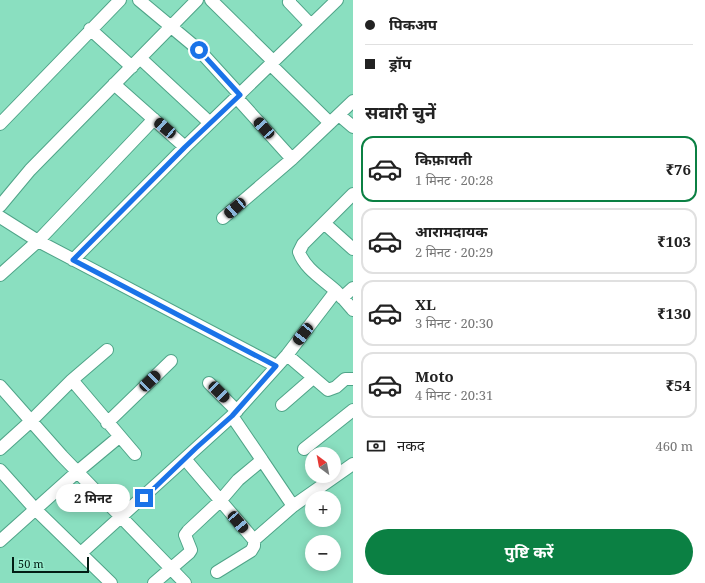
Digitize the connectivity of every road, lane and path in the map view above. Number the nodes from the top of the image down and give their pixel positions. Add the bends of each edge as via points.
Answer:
1 (120, 0) edge
2 (139, 0) edge
3 (197, 0) edge
4 (211, 0) edge
5 (290, 0) edge
6 (337, 0) edge
7 (311, 25) junction
8 (171, 27) junction
9 (90, 29) junction
10 (136, 63) junction
11 (271, 63) junction
12 (114, 84) junction
13 (238, 96) junction
14 (353, 101) edge
15 (339, 115) junction
16 (154, 119) junction
17 (210, 123) junction
18 (330, 123) junction
19 (0, 124) edge
20 (353, 127) edge
21 (185, 147) junction
22 (292, 159) junction
23 (353, 194) edge
24 (0, 206) edge
25 (0, 217) edge
26 (223, 218) dead end
27 (324, 223) junction
28 (38, 241) junction
29 (353, 249) edge
30 (73, 260) junction
31 (0, 275) edge
32 (353, 288) edge
33 (339, 295) junction
34 (353, 310) edge
35 (107, 350) dead end
36 (286, 355) junction
37 (171, 361) dead end
38 (276, 366) junction
39 (313, 378) junction
40 (353, 379) edge
41 (72, 380) junction
42 (209, 383) dead end
43 (0, 386) edge
44 (282, 404) dead end
45 (353, 410) edge
46 (235, 413) junction
47 (31, 421) junction
48 (107, 423) junction
49 (119, 437) junction
50 (0, 449) edge
51 (304, 449) dead end
52 (135, 454) dead end
53 (185, 459) junction
54 (262, 460) junction
55 (353, 464) edge
56 (0, 470) edge
57 (77, 472) junction
58 (220, 501) junction
59 (293, 506) junction
60 (35, 509) junction
61 (123, 517) junction
62 (254, 540) junction
63 (0, 541) edge
64 (81, 554) junction
65 (171, 569) junction
66 (216, 572) dead end
67 (111, 583) edge
68 (154, 583) edge
69 (185, 583) edge

1 - 9 street
2 - 8 street
3 - 8 street
4 - 11 street
5 - 7 street via 292,8
6 - 7 street
7 - 11 street
8 - 10 street
8 - 13 street via 199,50
9 - 10 street
9 - 19 street
10 - 12 street
10 - 17 street
11 - 13 street
11 - 18 street
12 - 16 street
12 - 24 street via 30,170
13 - 17 street
13 - 22 street
14 - 15 street
15 - 18 street
15 - 20 street
16 - 21 street
16 - 28 street
17 - 21 street
18 - 22 street
21 - 30 street
22 - 26 street
23 - 27 street
25 - 28 street
27 - 29 street
27 - 33 street via 303,244 300,252 309,267
28 - 30 street
28 - 31 street
30 - 38 street
32 - 33 street
33 - 34 street
33 - 36 street
35 - 41 street
36 - 38 street
36 - 39 street
37 - 48 street
38 - 46 street
39 - 40 street via 328,390 336,388 345,379
39 - 44 street
41 - 47 street
41 - 48 street
42 - 46 street
43 - 47 street
45 - 51 street
46 - 53 street
46 - 54 street
47 - 50 street
47 - 57 street
48 - 49 street
49 - 52 street
49 - 57 street
53 - 58 street
53 - 61 street
54 - 58 street via 238,480
54 - 59 street
55 - 59 street
56 - 60 street
57 - 60 street
57 - 61 street
58 - 62 street
58 - 65 street via 185,535 190,553
59 - 62 street
60 - 63 street
60 - 64 street
61 - 64 street
61 - 65 street
62 - 66 street via 251,551
64 - 67 street
65 - 68 street
65 - 69 street

